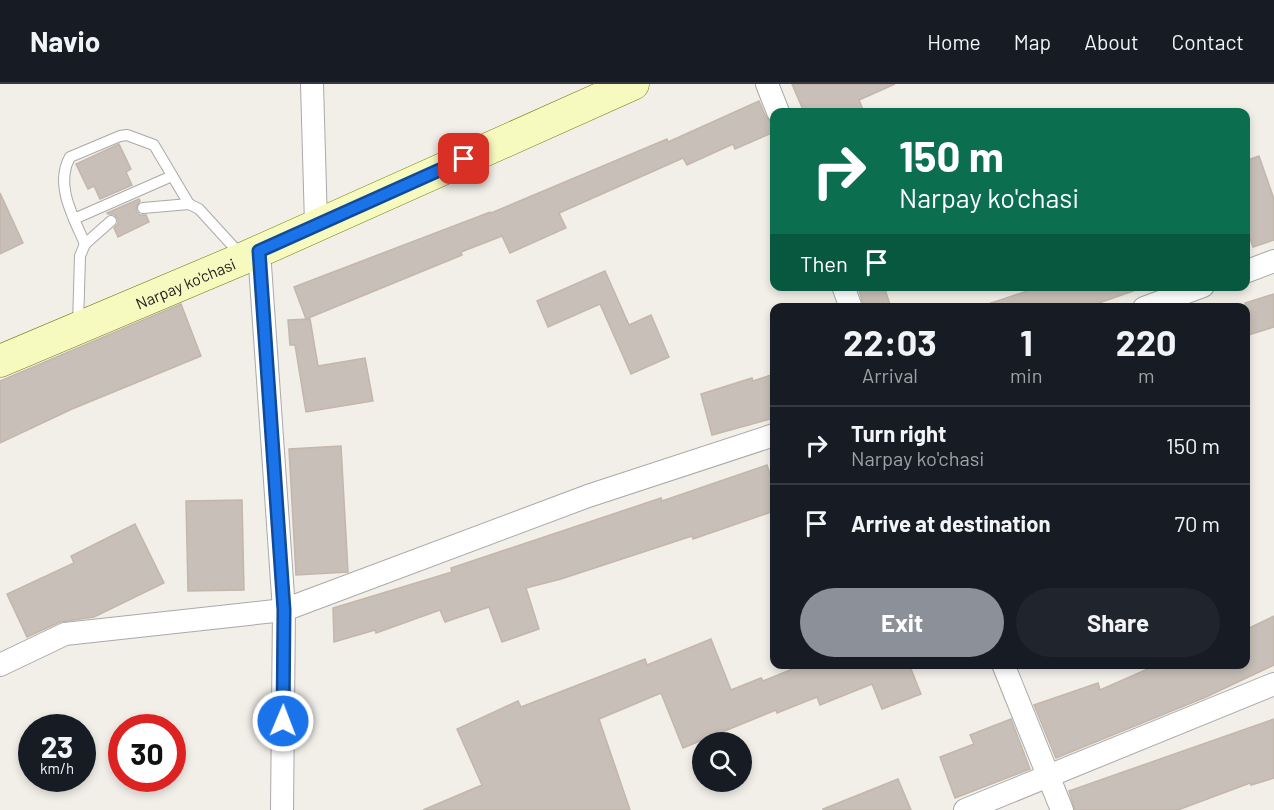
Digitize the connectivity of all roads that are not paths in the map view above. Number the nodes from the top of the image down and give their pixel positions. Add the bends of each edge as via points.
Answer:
1 (312, 84) edge
2 (633, 84) edge
3 (767, 84) edge
4 (776, 108) edge
5 (172, 176) junction
6 (189, 204) junction
7 (143, 208) dead end
8 (74, 219) junction
9 (111, 221) dead end
10 (316, 224) junction
11 (85, 244) junction
12 (251, 254) junction
13 (1274, 261) edge
14 (1250, 270) edge
15 (1190, 291) edge
16 (1157, 303) edge
17 (78, 328) junction
18 (0, 361) edge
19 (770, 436) edge
20 (284, 610) junction
21 (0, 665) edge
22 (1005, 669) edge
23 (1274, 684) edge
24 (1049, 777) junction
25 (282, 810) edge
26 (965, 810) edge
27 (1062, 810) edge

1 - 10 street
2 - 10 main road, Narpay ko'chasi
3 - 4 street
5 - 6 lane
5 - 8 lane
5 - 8 lane via 154,145 127,135 70,157 63,186
6 - 7 lane
6 - 12 lane
8 - 11 lane
9 - 11 lane
10 - 12 main road, Narpay ko'chasi
11 - 17 lane via 80,256
12 - 17 main road, Narpay ko'chasi
12 - 20 street
13 - 14 street
15 - 16 street
17 - 18 main road, Narpay ko'chasi
19 - 20 street via 588,496
20 - 21 street via 65,634
20 - 25 street
22 - 24 street
23 - 24 street
24 - 26 street
24 - 27 street

